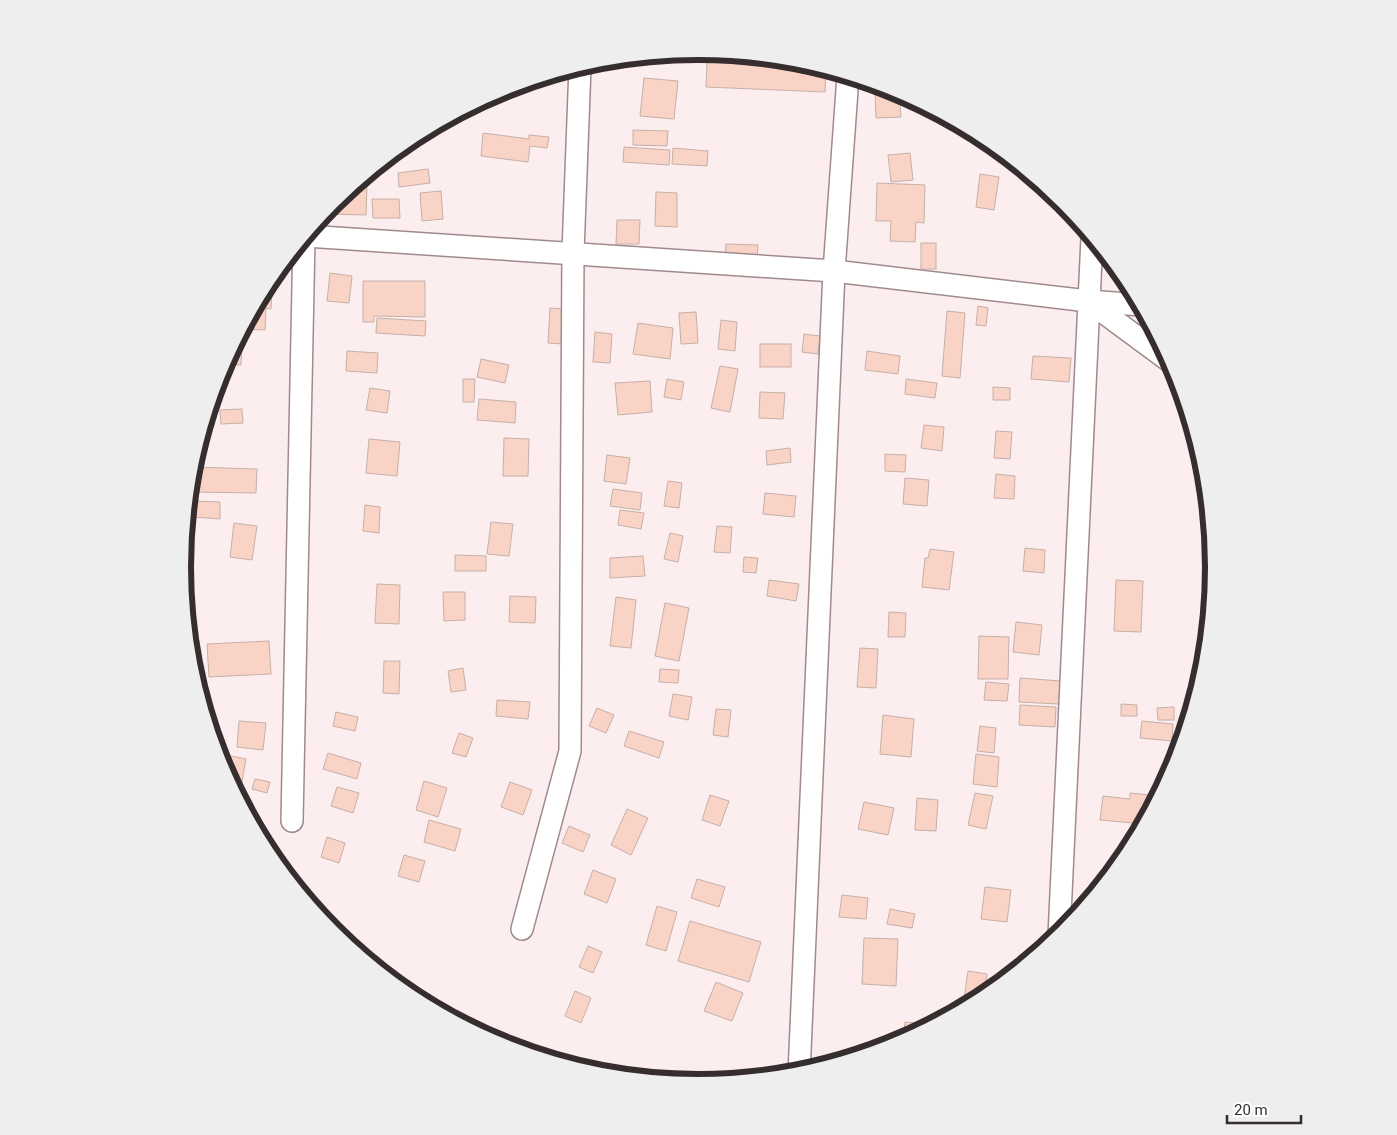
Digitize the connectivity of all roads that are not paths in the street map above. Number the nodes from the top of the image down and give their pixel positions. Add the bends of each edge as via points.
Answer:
1 (580, 74) edge
2 (848, 82) edge
3 (313, 237) edge
4 (1091, 247) edge
5 (305, 248) edge
6 (573, 252) junction
7 (834, 270) junction
8 (1088, 301) junction
9 (1132, 304) edge
10 (1158, 353) edge
11 (292, 821) dead end
12 (1060, 923) edge
13 (522, 928) dead end
14 (798, 1065) edge

1 - 6 street
2 - 7 street
3 - 6 street
4 - 8 street
5 - 11 street
6 - 7 street
6 - 13 street via 570,751
7 - 8 street
7 - 14 street
8 - 9 street
8 - 10 street
8 - 12 street

